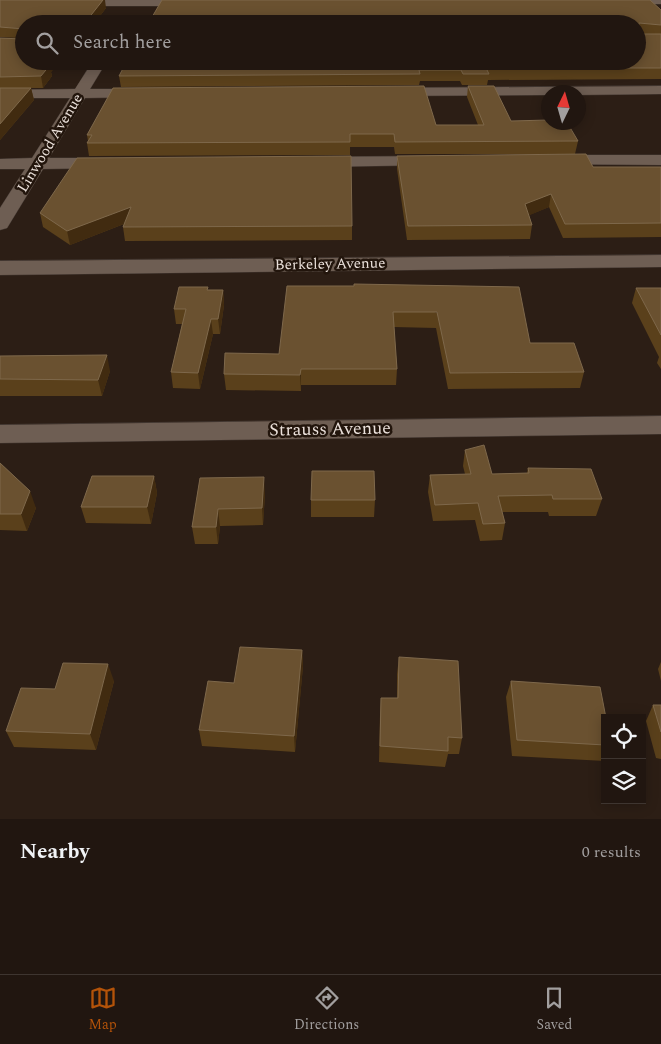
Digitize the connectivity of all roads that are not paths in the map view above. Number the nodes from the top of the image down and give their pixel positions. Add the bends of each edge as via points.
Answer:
1 (139, 1) edge
2 (602, 1) edge
3 (661, 1) edge
4 (207, 2) edge
5 (0, 3) edge
6 (130, 15) edge
7 (95, 70) edge
8 (661, 90) edge
9 (375, 92) edge
10 (159, 93) edge
11 (0, 94) edge
12 (80, 94) junction
13 (532, 160) edge
14 (661, 160) edge
15 (453, 161) edge
16 (294, 162) edge
17 (126, 163) edge
18 (0, 164) edge
19 (37, 164) junction
20 (0, 224) edge
21 (661, 260) edge
22 (0, 268) edge
23 (661, 425) edge
24 (0, 434) edge

1 - 4 street
1 - 5 street
1 - 6 street
2 - 3 street
7 - 12 street, Linwood Avenue
8 - 9 street
10 - 12 street
11 - 12 street
12 - 19 street, Linwood Avenue
13 - 14 street
15 - 16 street
17 - 19 street
18 - 19 street
19 - 20 street, Linwood Avenue
21 - 22 street, Berkeley Avenue
23 - 24 street, Strauss Avenue

